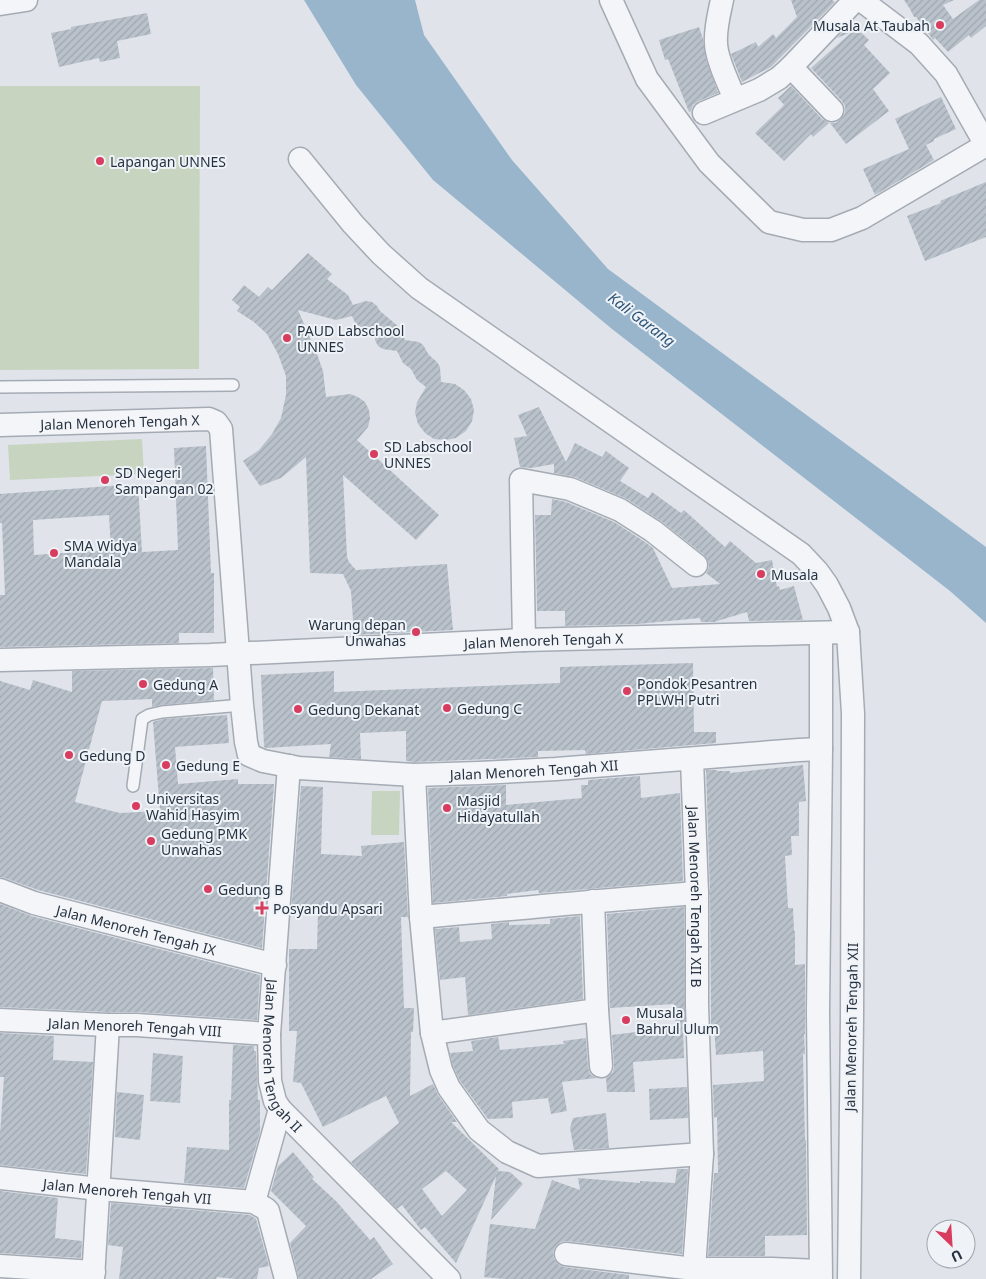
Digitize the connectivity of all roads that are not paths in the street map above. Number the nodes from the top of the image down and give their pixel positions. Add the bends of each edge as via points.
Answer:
1 (26, 0) edge
2 (611, 0) edge
3 (722, 0) edge
4 (855, 0) edge
5 (861, 0) edge
6 (0, 4) edge
7 (792, 67) junction
8 (735, 100) junction
9 (832, 110) dead end
10 (704, 113) dead end
11 (986, 145) edge
12 (300, 159) dead end
13 (233, 385) dead end
14 (0, 388) edge
15 (0, 425) edge
16 (696, 565) dead end
17 (848, 632) junction
18 (821, 633) junction
19 (524, 640) junction
20 (239, 654) junction
21 (0, 660) edge
22 (242, 705) junction
23 (821, 749) junction
24 (249, 755) joint
25 (692, 759) junction
26 (288, 766) junction
27 (414, 775) junction
28 (133, 786) dead end
29 (0, 890) edge
30 (698, 893) junction
31 (593, 901) junction
32 (421, 917) junction
33 (275, 965) junction
34 (597, 1010) junction
35 (0, 1020) edge
36 (108, 1025) junction
37 (432, 1033) junction
38 (269, 1034) junction
39 (601, 1066) dead end
40 (280, 1108) junction
41 (702, 1154) junction
42 (0, 1178) edge
43 (98, 1188) junction
44 (254, 1202) junction
45 (566, 1254) dead end
46 (0, 1266) edge
47 (694, 1274) edge
48 (772, 1274) edge
49 (820, 1275) edge
50 (94, 1276) edge
51 (286, 1279) edge
52 (449, 1279) edge
53 (848, 1279) edge

1 - 6 street
2 - 11 street via 647,79 709,163 769,222 803,230 831,230 862,218
3 - 8 street via 716,45
4 - 7 street
5 - 11 street via 919,44 946,74
7 - 8 street via 759,90
7 - 9 street
8 - 10 street
12 - 17 street, Jalan Menoreh Tengah XII via 353,224 419,288 801,554 827,585
13 - 14 lane
15 - 20 street, Jalan Menoreh Tengah X via 209,419 216,422 221,429
16 - 19 street via 620,510 570,489 521,480
17 - 18 street, Jalan Menoreh Tengah X
17 - 53 street, Jalan Menoreh Tengah XII via 853,714
18 - 19 street, Jalan Menoreh Tengah X
18 - 23 street
19 - 20 street, Jalan Menoreh Tengah X
20 - 21 street, Jalan Menoreh Tengah X
20 - 22 street, Jalan Menoreh Tengah X
22 - 24 street, Jalan Menoreh Tengah X
22 - 28 lane via 162,712 142,719
23 - 25 street, Jalan Menoreh Tengah XII
23 - 49 street
24 - 26 street, Jalan Menoreh Tengah XII
25 - 27 street, Jalan Menoreh Tengah XII
25 - 30 street, Jalan Menoreh Tengah XII B
26 - 27 street, Jalan Menoreh Tengah XII
26 - 33 street, Jalan Menoreh Tengah II
27 - 32 street
29 - 33 street, Jalan Menoreh Tengah IX via 34,903
30 - 31 street
30 - 41 street, Jalan Menoreh Tengah XII B via 697,1005
31 - 32 street
31 - 34 street
32 - 37 street
33 - 38 street, Jalan Menoreh Tengah II
34 - 37 street
34 - 39 street
35 - 36 street, Jalan Menoreh Tengah VIII
36 - 38 street, Jalan Menoreh Tengah VIII
36 - 43 street
37 - 41 street via 441,1070 464,1111 479,1130 521,1159 538,1166
38 - 40 street, Jalan Menoreh Tengah II via 270,1081
40 - 44 street
40 - 52 street, Jalan Menoreh Tengah II
41 - 47 street, Jalan Menoreh Tengah XII B
42 - 43 street, Jalan Menoreh Tengah VII
43 - 44 street, Jalan Menoreh Tengah VII
43 - 50 street
44 - 51 street via 268,1211
45 - 47 street
46 - 50 street
47 - 48 street
48 - 49 street

